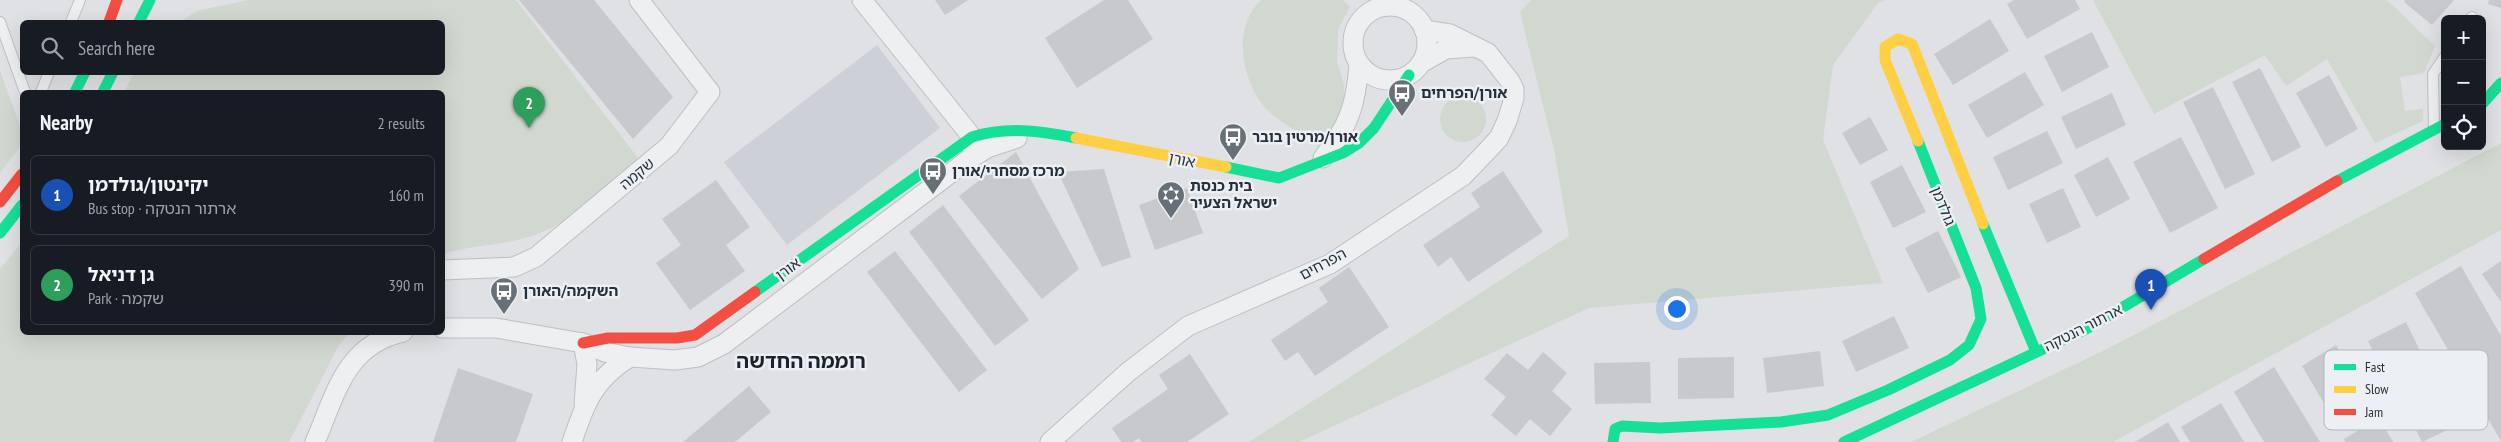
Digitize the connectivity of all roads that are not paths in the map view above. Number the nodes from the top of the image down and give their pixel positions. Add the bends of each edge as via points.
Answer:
1 (80, 0) edge
2 (118, 0) edge
3 (640, 0) edge
4 (862, 0) edge
5 (150, 2) edge
6 (1382, 4) edge
7 (1402, 4) edge
8 (72, 20) edge
9 (110, 20) edge
10 (140, 20) edge
11 (0, 22) edge
12 (1424, 30) junction
13 (1475, 47) junction
14 (2442, 60) edge
15 (1359, 64) junction
16 (1415, 69) junction
17 (48, 75) edge
18 (84, 75) edge
19 (112, 75) edge
20 (2501, 84) edge
21 (24, 90) edge
22 (42, 90) edge
23 (76, 90) edge
24 (104, 90) edge
25 (2486, 100) edge
26 (2441, 126) edge
27 (2434, 129) junction
28 (1043, 131) junction
29 (972, 137) junction
30 (968, 160) junction
31 (1319, 163) junction
32 (20, 177) edge
33 (0, 202) edge
34 (20, 208) edge
35 (0, 233) edge
36 (445, 270) edge
37 (445, 328) edge
38 (394, 335) edge
39 (583, 343) junction
40 (2036, 352) junction
41 (630, 357) junction
42 (584, 405) junction
43 (315, 442) edge
44 (572, 442) edge
45 (1050, 442) edge
46 (1613, 442) edge
47 (1844, 442) edge

1 - 8 lane
2 - 9 street
3 - 36 street, שקמה via 710,92 669,146 536,257 514,267
4 - 29 street
5 - 10 street
6 - 7 street
6 - 15 street via 1364,17 1354,33 1353,49
7 - 12 street via 1420,21
11 - 21 lane
12 - 13 street, הפרחים via 1450,34
12 - 16 street via 1427,47
13 - 16 street via 1446,50
13 - 45 street, הפרחים via 1488,53 1499,65 1514,89 1514,98 1499,138 1463,176 1330,264 1188,326 1128,372
14 - 27 lane via 2433,74
15 - 16 street via 1367,73 1390,81
15 - 31 street, אורן via 1356,96 1347,125
16 - 31 street, אורן via 1391,106 1359,143
17 - 22 lane
18 - 23 street
19 - 24 street
20 - 25 street
26 - 27 street, ארתור הנטקה
27 - 40 street, ארתור הנטקה via 2331,184 2086,329
28 - 29 street, אורן via 1007,129
28 - 30 street, אורן via 987,148
28 - 31 street, אורן via 1279,178
29 - 30 street
29 - 39 street, אורן via 695,335 608,338
30 - 41 street, אורן via 724,344 698,358
32 - 33 street
34 - 35 street
37 - 39 street via 496,328
38 - 43 street via 360,352 344,377
39 - 41 street, אורן
39 - 42 street via 587,364
40 - 46 street, גולדמן via 1912,44 1901,38 1894,39 1885,48 1885,60 1976,288 1980,319 1969,346 1924,373 1828,416 1781,422 1660,428 1622,426 1615,429
40 - 47 street, ארתור הנטקה
41 - 42 street via 602,379
42 - 44 street

